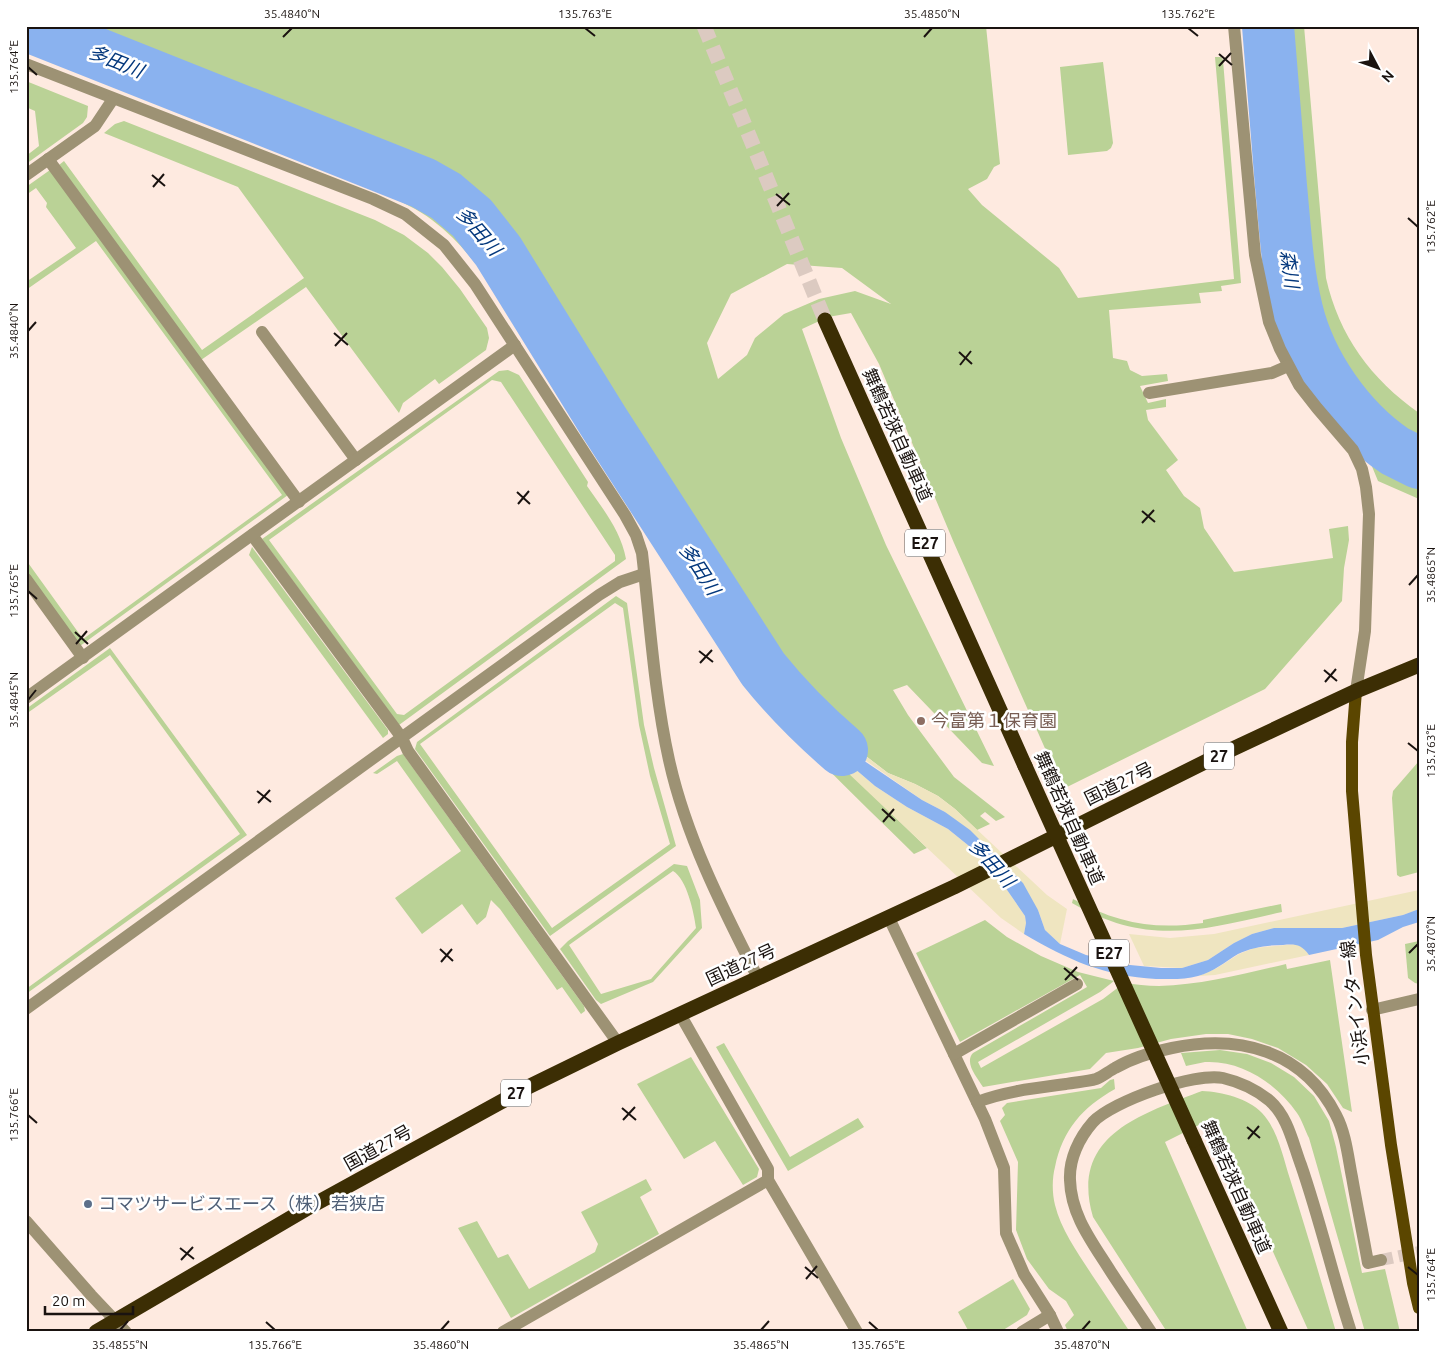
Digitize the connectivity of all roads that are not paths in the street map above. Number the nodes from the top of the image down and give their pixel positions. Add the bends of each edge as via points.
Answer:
1 (1234, 26) edge
2 (26, 64) edge
3 (113, 99) junction
4 (48, 159) junction
5 (26, 175) edge
6 (825, 320) tunnel mouth
7 (262, 332) dead end
8 (515, 345) junction
9 (1288, 366) junction
10 (1149, 393) dead end
11 (356, 460) junction
12 (299, 502) junction
13 (252, 535) junction
14 (644, 574) junction
15 (26, 579) edge
16 (83, 658) junction
17 (1419, 665) edge
18 (1356, 691) junction
19 (26, 698) edge
20 (402, 738) junction
21 (889, 918) junction
22 (758, 978) junction
23 (1077, 984) dead end
24 (1419, 999) edge
25 (26, 1009) edge
26 (1372, 1010) junction
27 (680, 1014) junction
28 (618, 1043) junction
29 (954, 1054) junction
30 (977, 1102) junction
31 (768, 1180) junction
32 (26, 1221) edge
33 (1382, 1260) tunnel mouth
34 (1419, 1308) edge
35 (1050, 1316) junction
36 (121, 1326) edge
37 (518, 1328) edge
38 (96, 1332) edge
39 (503, 1332) edge
40 (857, 1332) edge
41 (1022, 1332) edge
42 (1058, 1332) edge
43 (1151, 1332) edge
44 (1281, 1332) edge
45 (1351, 1332) edge

1 - 9 street via 1255,255 1269,322
2 - 3 street
3 - 4 street via 95,126
3 - 8 street via 405,214 444,245 475,284
4 - 5 street
4 - 12 street
6 - 44 highway, 舞鶴若狭自動車道 / E27, bridge
7 - 11 street
8 - 11 street
8 - 14 street via 625,515 642,553
9 - 10 street via 1272,373
9 - 18 street via 1317,408 1353,450 1362,468 1368,514 1368,570 1365,631
11 - 12 street
12 - 13 street
13 - 16 street
13 - 20 street
14 - 20 street via 620,582 599,595
14 - 22 street via 654,672 670,762 710,879
15 - 16 street
16 - 19 street
17 - 18 highway, 国道27号 / 27
18 - 21 highway, 国道27号 / 27
18 - 26 main road, 小浜インター線 via 1352,791
20 - 25 street
20 - 28 street
21 - 22 highway, 国道27号 / 27
21 - 29 street
22 - 27 highway, 国道27号 / 27
23 - 29 street
24 - 26 street
26 - 34 main road, 小浜インター線
27 - 28 highway, 国道27号 / 27
27 - 31 street via 768,1168
28 - 36 highway, 国道27号 / 27 via 528,1086 306,1208
29 - 30 street
30 - 33 street via 999,1094 1097,1079 1140,1056 1196,1044 1249,1045 1275,1055 1302,1072 1321,1091 1336,1116 1346,1143 1368,1263
30 - 35 street via 1004,1168 1006,1233 1024,1274
31 - 37 street
31 - 40 street
32 - 36 street
35 - 41 street
35 - 42 street
36 - 38 highway, 国道27号 / 27
37 - 39 street
43 - 45 street via 1081,1224 1072,1202 1073,1155 1095,1121 1115,1107 1177,1083 1222,1078 1248,1086 1271,1102 1286,1122 1315,1207

